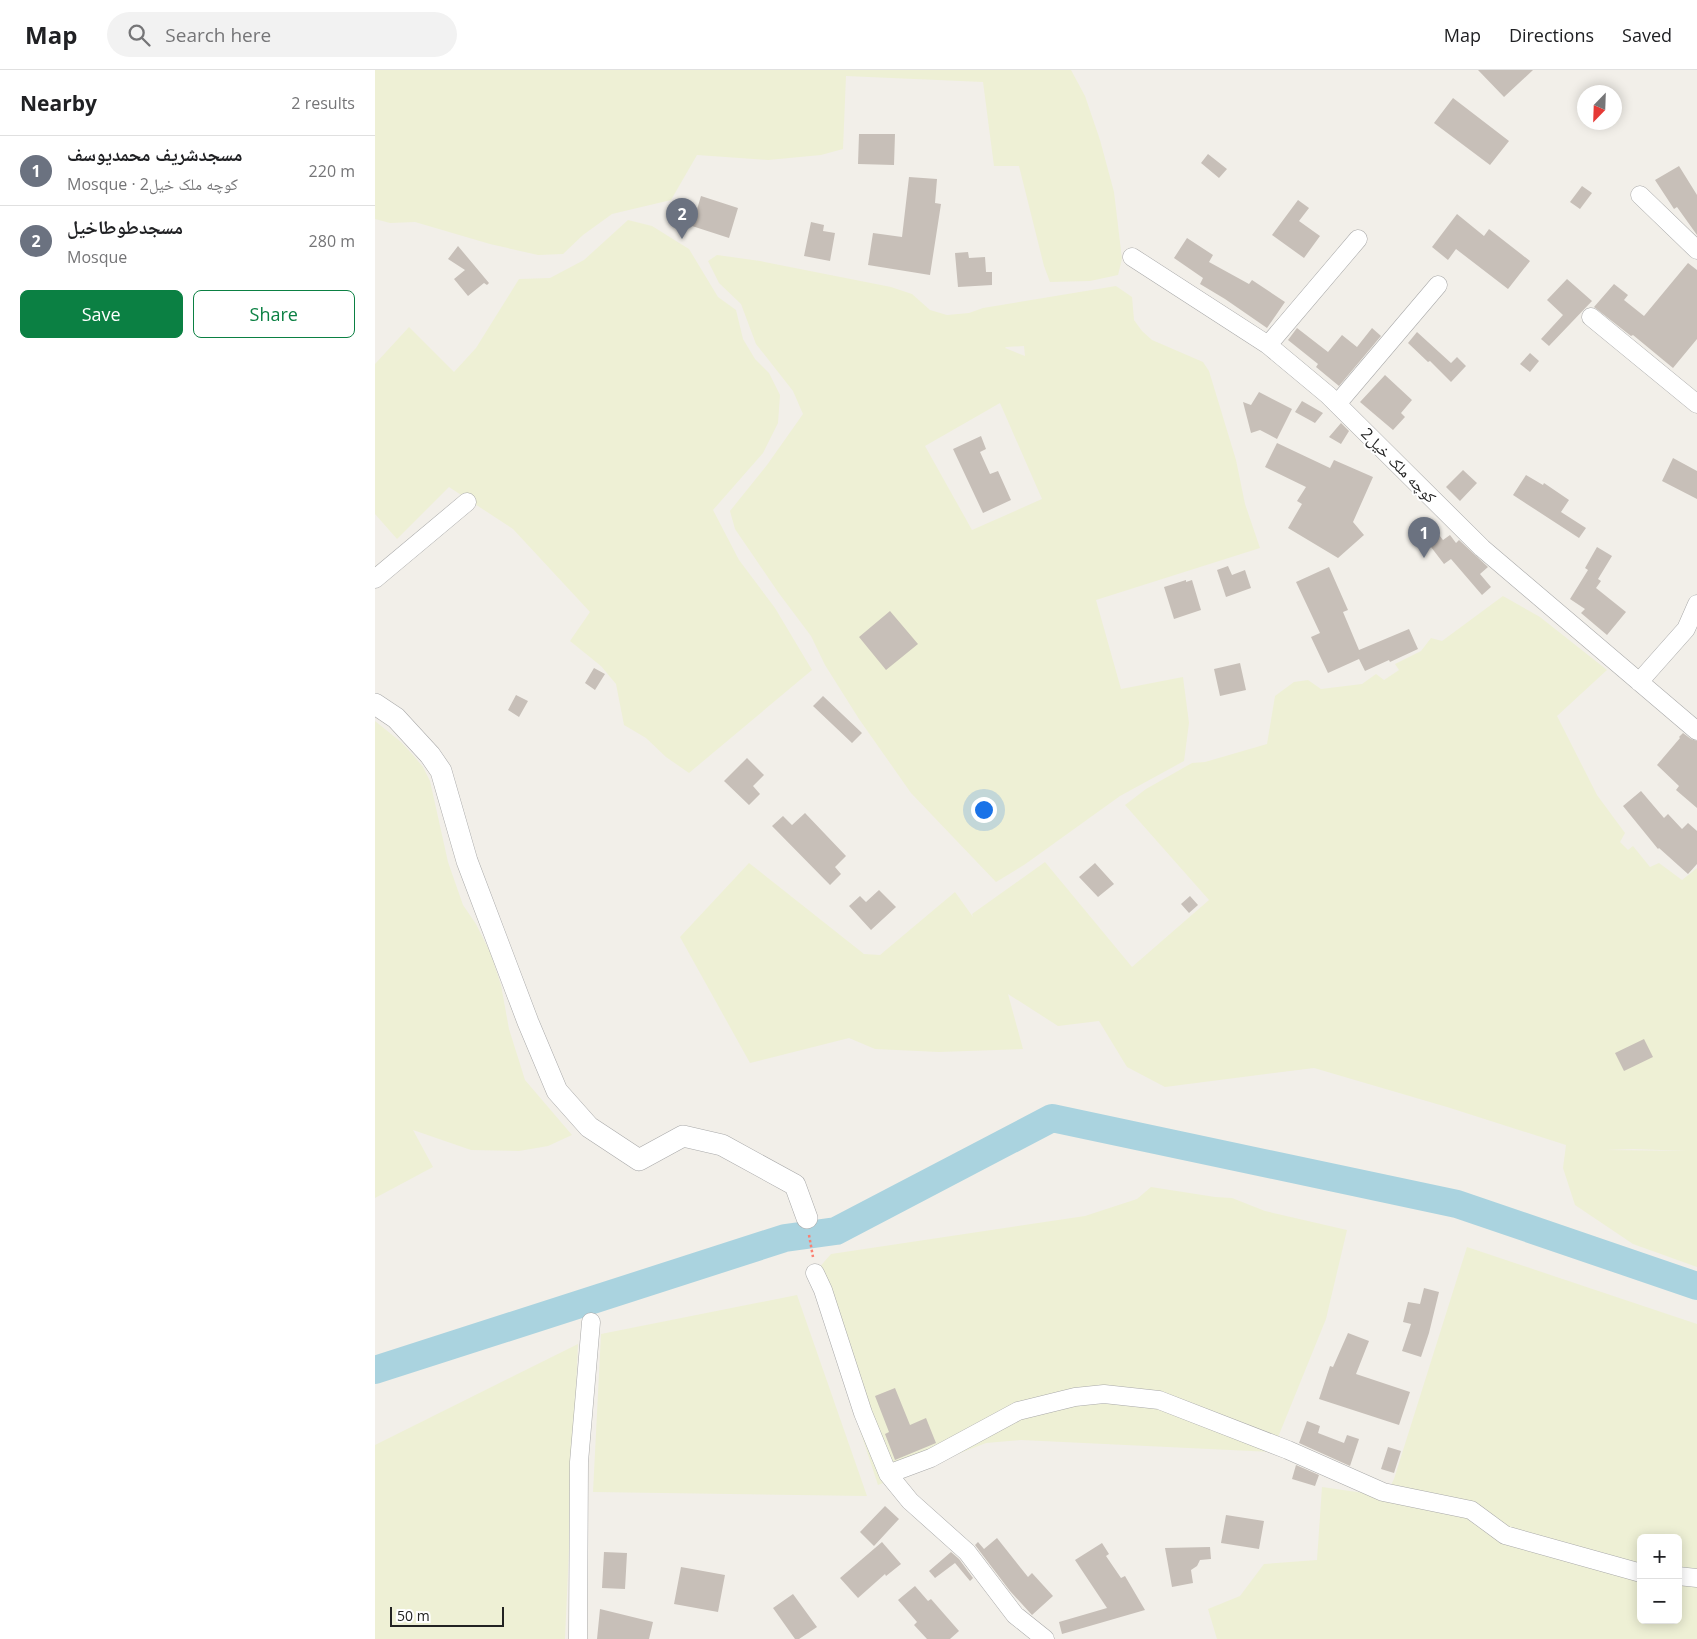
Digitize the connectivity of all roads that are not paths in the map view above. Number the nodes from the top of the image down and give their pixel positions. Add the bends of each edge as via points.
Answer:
1 (1639, 195) dead end
2 (1358, 238) dead end
3 (1697, 250) edge
4 (1132, 257) dead end
5 (1438, 285) dead end
6 (1591, 317) dead end
7 (1267, 345) junction
8 (1337, 404) junction
9 (1697, 404) edge
10 (467, 502) dead end
11 (375, 579) edge
12 (1697, 604) edge
13 (1639, 682) junction
14 (375, 704) edge
15 (1697, 731) edge
16 (807, 1218) road end
17 (815, 1274) road end
18 (591, 1322) dead end
19 (888, 1474) junction
20 (1637, 1572) edge
21 (1682, 1576) edge
22 (1697, 1578) edge
23 (578, 1639) edge
24 (1045, 1639) edge

1 - 3 street
2 - 7 street
4 - 7 street, کوچه ملک خیل2
5 - 8 street
6 - 9 street
7 - 8 street, کوچه ملک خیل2
8 - 13 street, کوچه ملک خیل2 via 1483,548
10 - 11 street
12 - 13 street via 1686,629
13 - 15 street, کوچه ملک خیل2
14 - 16 street via 395,718 431,755 441,771 467,861 557,1091 589,1127 639,1160 683,1136 722,1145 795,1185
17 - 19 street via 863,1413
18 - 23 street via 579,1462
19 - 20 street via 931,1458 1018,1411 1075,1397 1104,1394 1159,1400 1288,1450 1383,1492 1471,1510 1505,1535
19 - 24 street via 910,1501 967,1552 1015,1615
21 - 22 street

